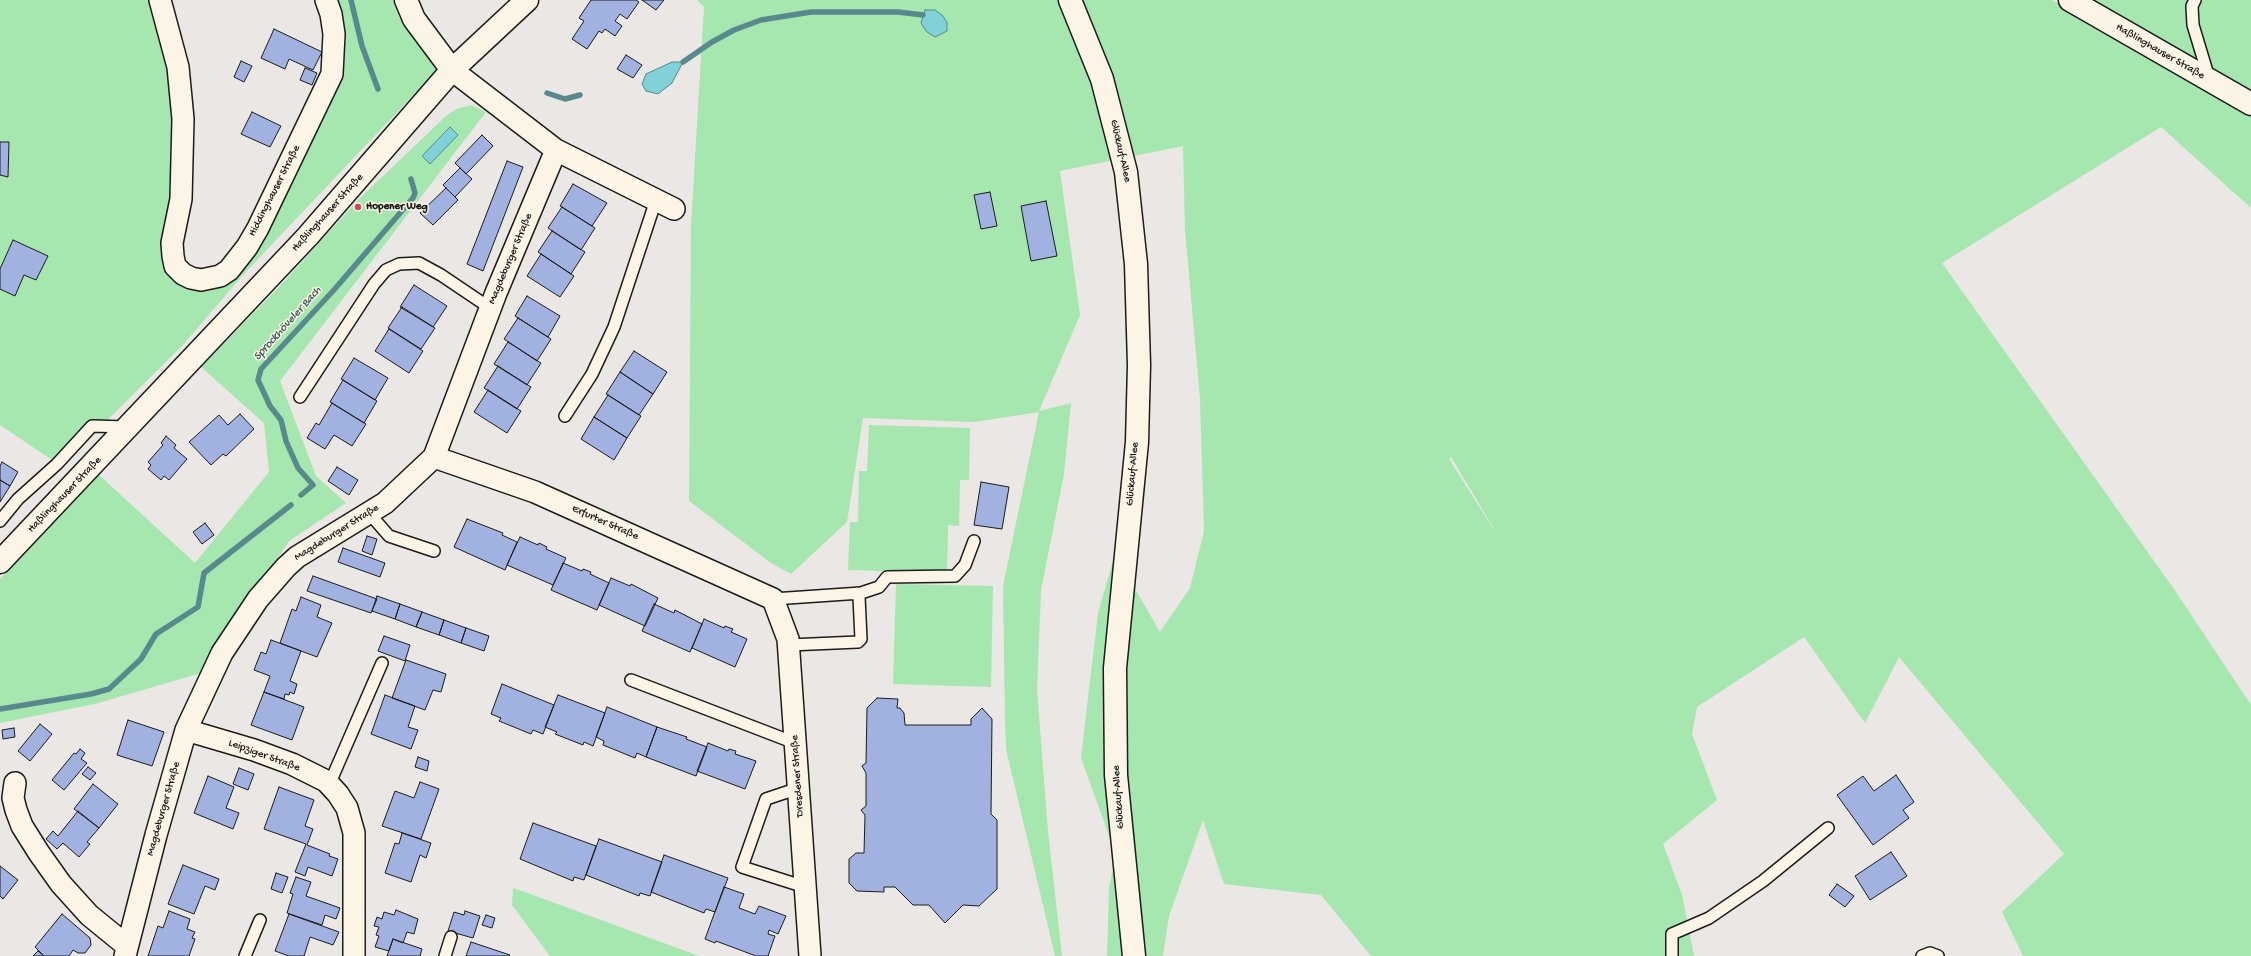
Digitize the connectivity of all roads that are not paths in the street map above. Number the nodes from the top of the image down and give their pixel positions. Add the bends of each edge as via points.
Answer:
1 (160, 0) edge
2 (326, 0) edge
3 (406, 0) edge
4 (527, 0) edge
5 (1070, 0) edge
6 (2070, 0) edge
7 (2195, 0) edge
8 (452, 70) junction
9 (2209, 80) junction
10 (2251, 104) edge
11 (556, 150) junction
12 (665, 204) joint
13 (490, 308) junction
14 (300, 397) dead end
15 (566, 416) dead end
16 (130, 427) junction
17 (434, 457) junction
18 (369, 513) junction
19 (0, 521) edge
20 (974, 541) dead end
21 (434, 551) dead end
22 (0, 562) edge
23 (857, 593) junction
24 (773, 599) junction
25 (789, 645) junction
26 (382, 663) dead end
27 (631, 680) dead end
28 (186, 730) junction
29 (795, 743) junction
30 (15, 783) dead end
31 (329, 785) junction
32 (799, 788) junction
33 (1828, 828) dead end
34 (805, 887) junction
35 (260, 920) dead end
36 (452, 937) dead end
37 (126, 951) edge
38 (245, 956) edge
39 (354, 956) edge
40 (445, 956) edge
41 (810, 956) edge
42 (1134, 956) edge
43 (1672, 956) edge
44 (1922, 956) edge
45 (1938, 956) edge

1 - 2 street, Hiddinghauser Straße via 178,67 183,119 180,199 172,243 173,256 175,266 183,274 201,280 220,276 229,270 247,247 332,74 334,34
3 - 8 main road via 414,19
4 - 8 main road, Haßlinghauser Straße
5 - 42 main road, Glückauf-Allee via 1104,87 1126,172 1136,264 1140,365 1137,442 1115,668 1116,775
6 - 9 main road, Haßlinghauser Straße
7 - 9 lane via 2192,6 2193,25
8 - 11 street
8 - 16 main road, Haßlinghauser Straße via 308,236
9 - 10 main road, Haßlinghauser Straße
11 - 12 street
11 - 13 street, Magdeburger Straße
12 - 15 lane via 614,327 592,374
13 - 14 lane via 419,263 399,264 386,270 374,284
13 - 17 street, Magdeburger Straße
16 - 19 lane via 92,426 57,464 18,499
16 - 22 main road, Haßlinghauser Straße
17 - 18 street, Magdeburger Straße via 385,503
17 - 24 street, Erfurter Straße via 535,492
18 - 21 lane via 389,536
18 - 28 street, Magdeburger Straße via 296,557 275,578 222,653
20 - 23 lane via 965,565 955,576 887,577 879,587
23 - 24 lane
23 - 25 lane via 861,639 858,642
24 - 25 street, Dresdener Straße
25 - 29 street, Dresdener Straße
26 - 31 lane
27 - 29 lane
28 - 31 street, Leipziger Straße via 292,764
28 - 37 street, Magdeburger Straße
29 - 32 street, Dresdener Straße
30 - 37 street, Magdeburger Straße via 13,798 16,810 38,853 61,884
31 - 39 street, Leipziger Straße via 347,808 354,833
32 - 34 street, Dresdener Straße
32 - 34 lane via 766,798 742,866
33 - 43 lane via 1763,881 1709,918 1672,934
34 - 41 street, Dresdener Straße
35 - 38 lane
36 - 40 lane
44 - 45 lane via 1930,953

